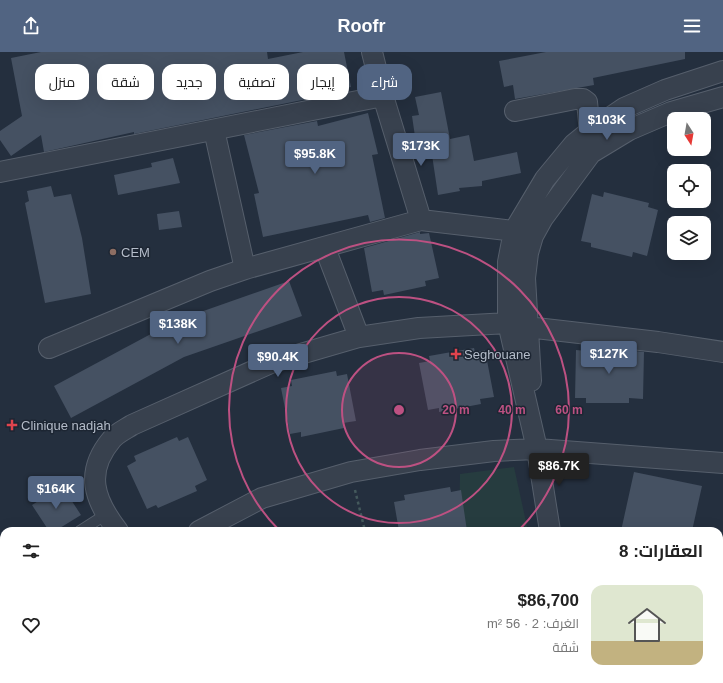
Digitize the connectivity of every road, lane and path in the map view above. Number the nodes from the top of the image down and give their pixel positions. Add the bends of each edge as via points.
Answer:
1 (372, 52) edge
2 (375, 64) edge
3 (723, 71) edge
4 (723, 97) edge
5 (363, 100) edge
6 (384, 100) edge
7 (515, 111) dead end
8 (214, 130) junction
9 (590, 131) junction
10 (591, 153) junction
11 (0, 172) edge
12 (420, 220) junction
13 (514, 231) junction
14 (325, 248) junction
15 (245, 269) junction
16 (508, 323) junction
17 (527, 327) junction
18 (359, 337) junction
19 (49, 348) dead end
20 (723, 352) edge
21 (537, 449) junction
22 (723, 463) edge
23 (351, 472) junction
24 (105, 515) junction
25 (86, 527) edge
26 (115, 527) edge
27 (207, 527) edge
28 (364, 527) edge
29 (549, 527) edge

1 - 2 street
3 - 9 street via 665,90 624,108
4 - 10 street via 671,112 629,130
5 - 8 street
6 - 12 street
7 - 9 street via 576,98 583,99 587,102
8 - 11 street
8 - 15 street
9 - 10 street
9 - 13 street via 574,144 545,179
10 - 17 street via 558,196 534,236 528,253 525,278
12 - 13 street
12 - 14 street
13 - 16 street via 508,262
14 - 15 street
14 - 18 street
15 - 19 street
16 - 17 street
16 - 18 street via 419,328
16 - 21 street
17 - 20 street
17 - 21 street
18 - 24 street via 273,362 132,425 112,438 98,460 94,477 98,501
21 - 22 street
21 - 23 street via 420,460
21 - 29 street
23 - 27 street via 262,498
23 - 28 path
24 - 25 lane
24 - 26 street

